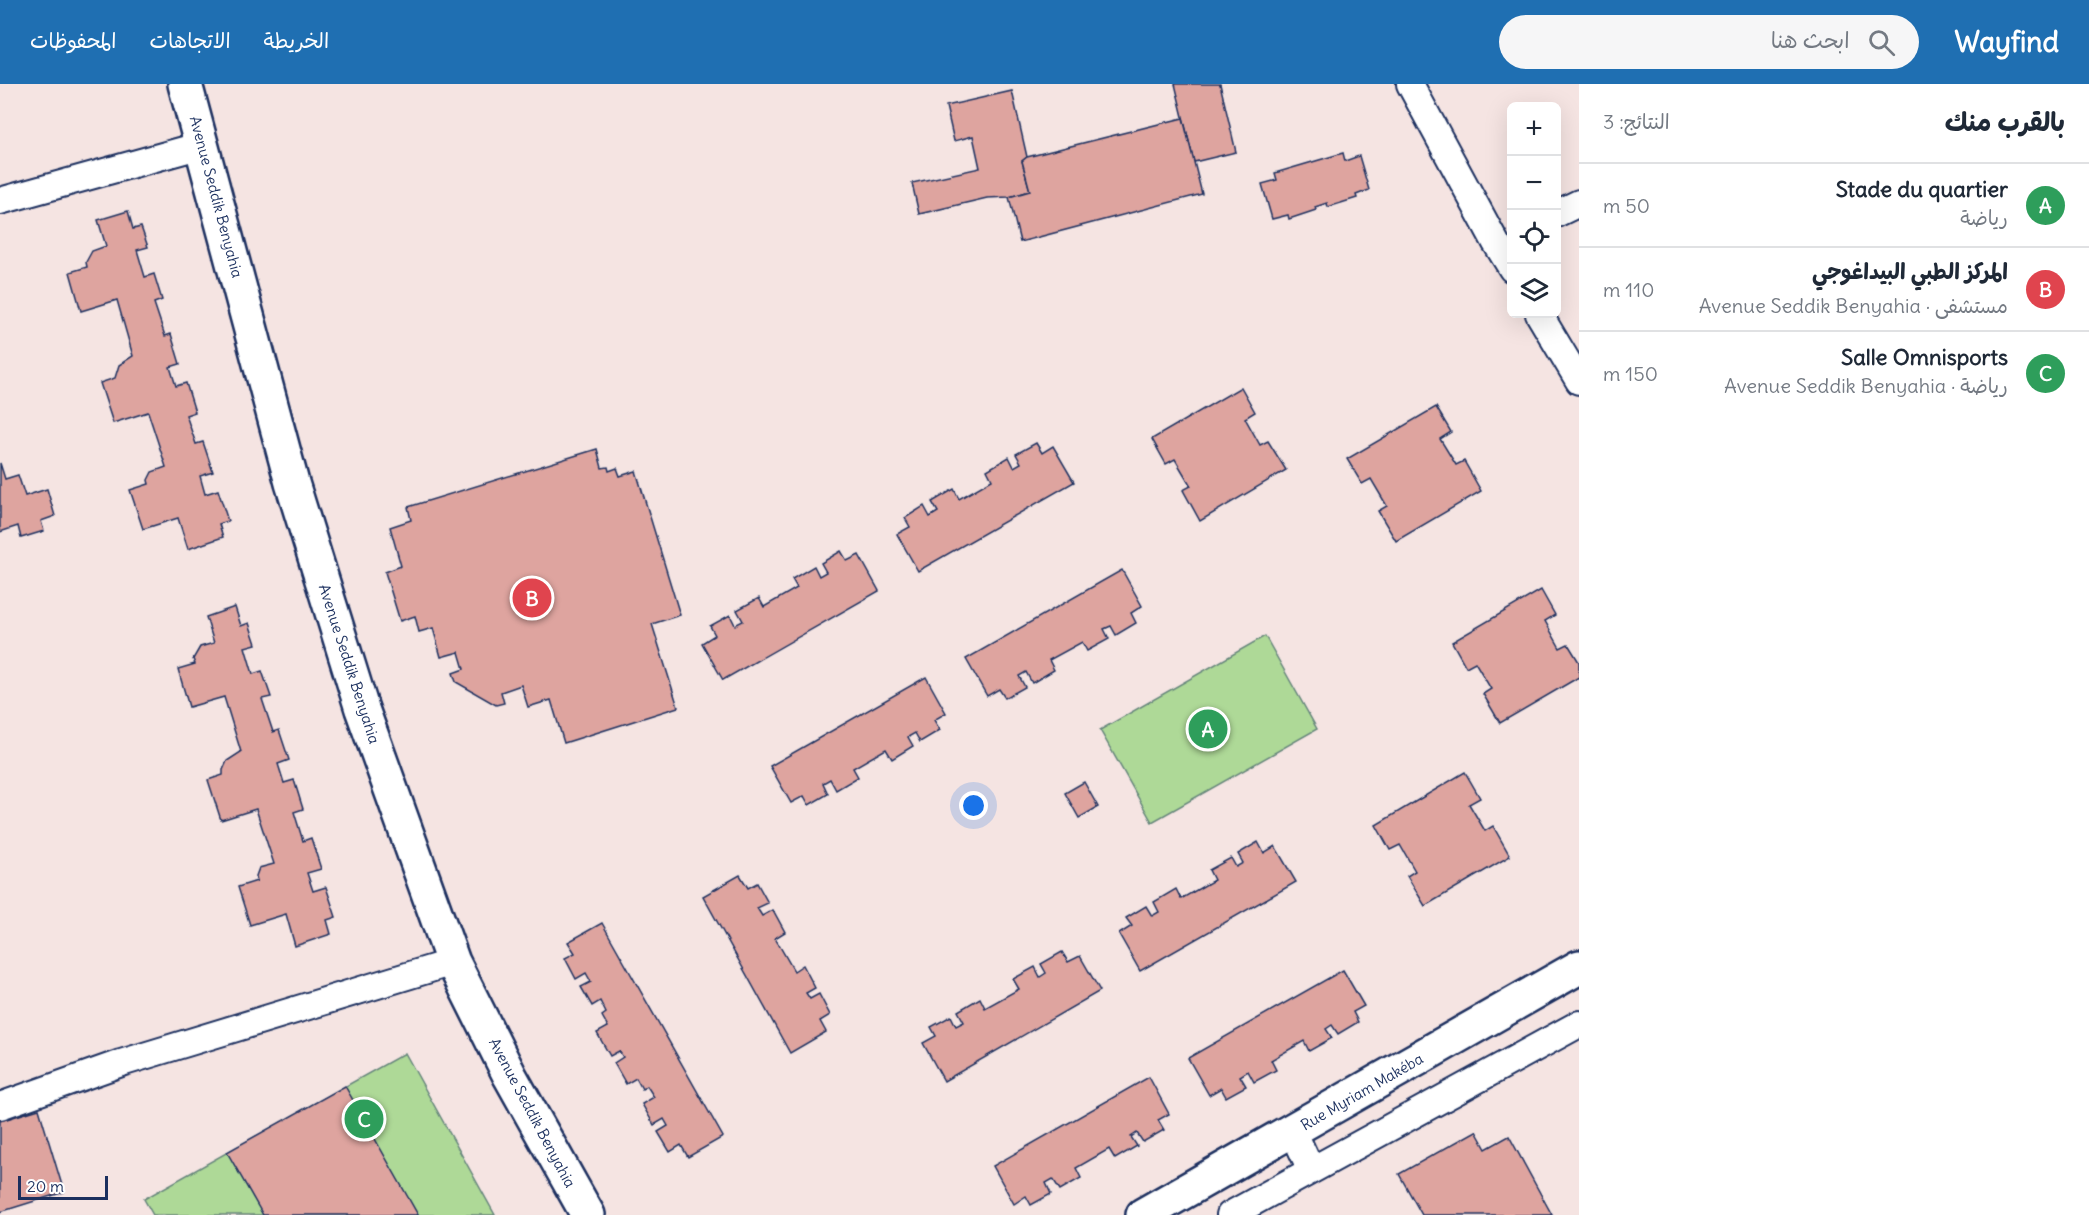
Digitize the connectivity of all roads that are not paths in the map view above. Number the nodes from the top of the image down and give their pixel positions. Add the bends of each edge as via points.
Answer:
1 (185, 84) edge
2 (1410, 84) edge
3 (202, 145) junction
4 (0, 201) edge
5 (1579, 202) edge
6 (1561, 212) edge
7 (1504, 240) edge
8 (1511, 264) edge
9 (1541, 318) edge
10 (1579, 381) edge
11 (453, 962) junction
12 (1579, 967) edge
13 (1579, 1024) edge
14 (0, 1106) edge
15 (1293, 1131) junction
16 (1311, 1170) junction
17 (588, 1215) edge
18 (1143, 1215) edge
19 (1230, 1215) edge

1 - 3 street, Avenue Seddik Benyahia
2 - 7 street
3 - 4 street
3 - 11 street, Avenue Seddik Benyahia via 295,494 362,709
5 - 6 street
7 - 8 street
9 - 10 street
11 - 14 street via 121,1063
11 - 17 street, Avenue Seddik Benyahia via 510,1076
12 - 15 street, Rue Myriam Makéba
13 - 16 street
15 - 16 street
15 - 18 street, Rue Myriam Makéba
16 - 19 street

